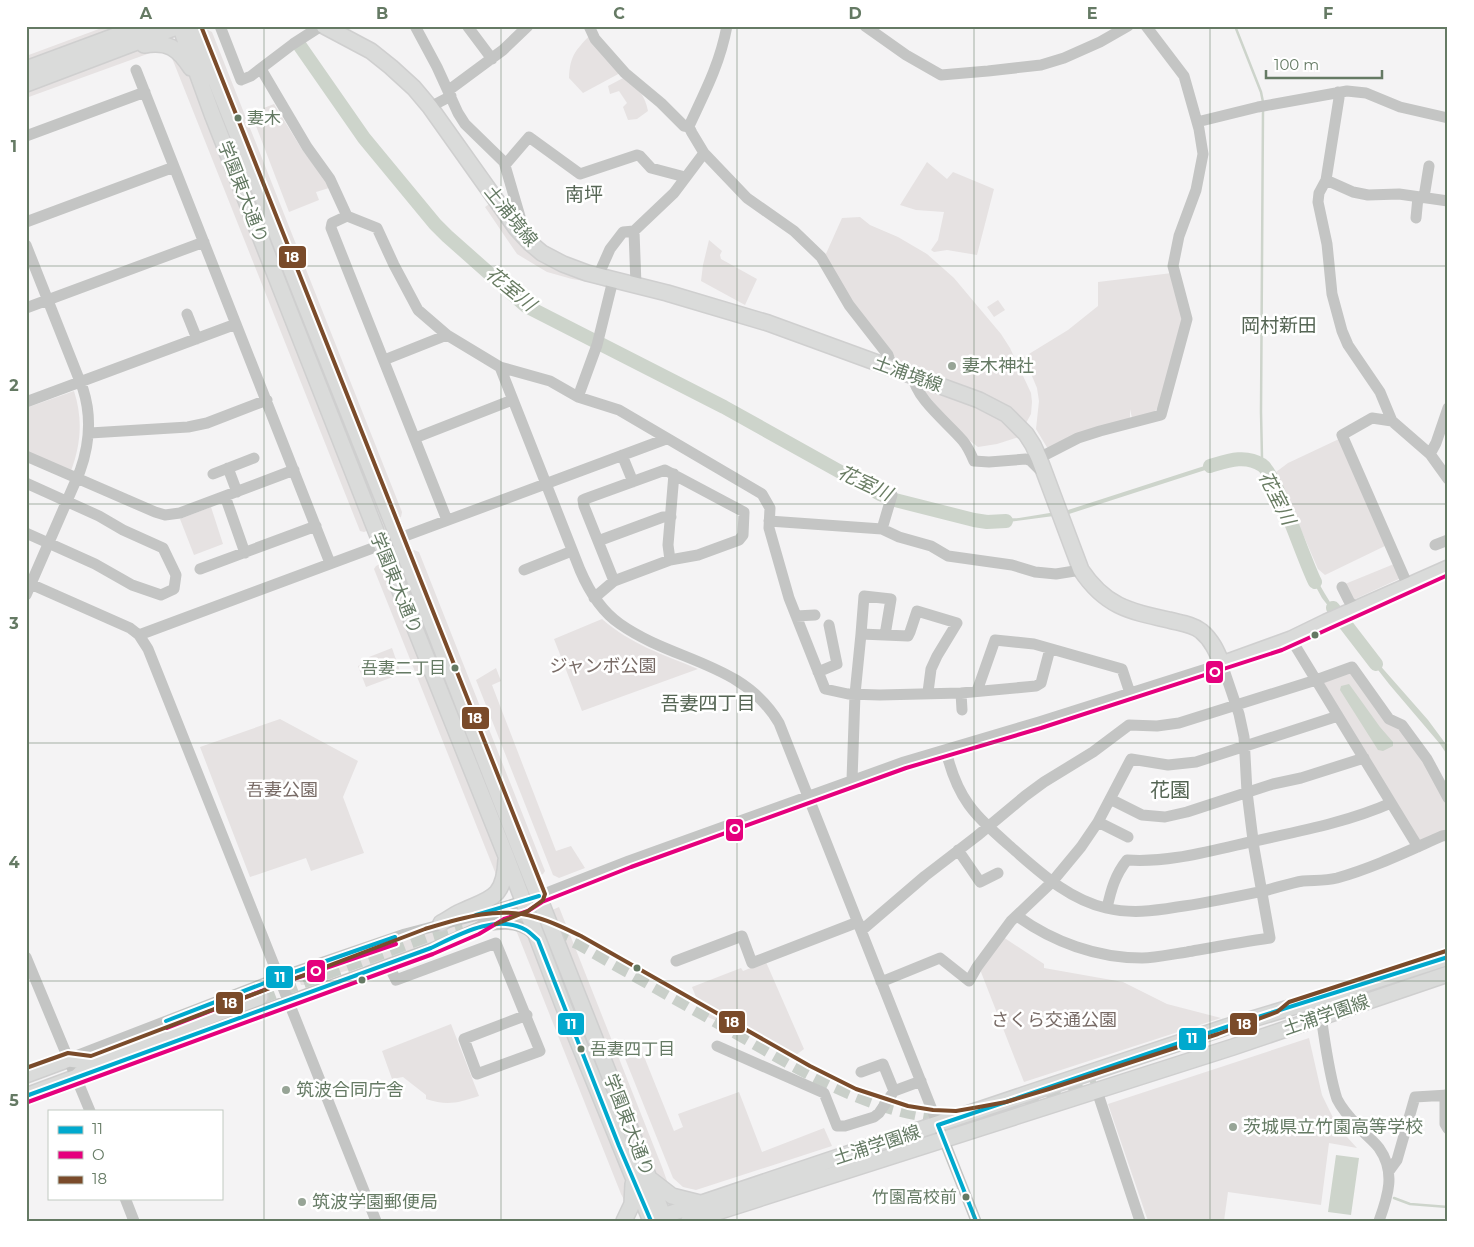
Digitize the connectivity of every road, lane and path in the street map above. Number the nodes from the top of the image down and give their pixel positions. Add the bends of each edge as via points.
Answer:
1 (130, 26) edge
2 (142, 26) edge
3 (179, 26) edge
4 (194, 26) edge
5 (220, 26) edge
6 (323, 26) edge
7 (415, 26) edge
8 (528, 26) edge
9 (589, 26) edge
10 (727, 26) edge
11 (865, 26) edge
12 (1128, 26) edge
13 (1146, 26) edge
14 (468, 27) edge
15 (86, 47) junction
16 (115, 50) junction
17 (492, 59) junction
18 (26, 69) edge
19 (261, 69) junction
20 (136, 70) dead end
21 (26, 84) edge
22 (201, 84) junction
23 (145, 92) junction
24 (1338, 92) junction
25 (450, 93) junction
26 (430, 107) junction
27 (1448, 118) edge
28 (1197, 122) junction
29 (689, 128) junction
30 (26, 136) edge
31 (704, 153) junction
32 (505, 165) junction
33 (1429, 166) dead end
34 (174, 167) junction
35 (685, 177) junction
36 (1326, 180) junction
37 (1421, 197) junction
38 (1448, 201) edge
39 (347, 216) junction
40 (1416, 218) dead end
41 (26, 222) edge
42 (634, 231) junction
43 (527, 240) junction
44 (204, 242) junction
45 (26, 245) edge
46 (598, 276) junction
47 (613, 280) junction
48 (636, 285) junction
49 (48, 300) junction
50 (26, 308) edge
51 (187, 314) dead end
52 (236, 324) junction
53 (447, 335) junction
54 (197, 339) junction
55 (384, 360) junction
56 (500, 367) junction
57 (894, 369) junction
58 (913, 376) junction
59 (81, 382) junction
60 (578, 397) junction
61 (267, 400) junction
62 (512, 400) junction
63 (26, 402) edge
64 (1386, 406) junction
65 (1448, 408) edge
66 (1372, 418) junction
67 (1392, 422) junction
68 (90, 433) junction
69 (415, 438) junction
70 (666, 439) junction
71 (1430, 454) junction
72 (622, 455) junction
73 (26, 456) edge
74 (254, 458) dead end
75 (1041, 463) junction
76 (228, 468) junction
77 (294, 470) junction
78 (213, 474) dead end
79 (674, 474) junction
80 (77, 478) junction
81 (1448, 479) edge
82 (632, 482) junction
83 (26, 483) edge
84 (545, 483) junction
85 (237, 492) junction
86 (225, 496) junction
87 (891, 498) dead end
88 (67, 501) junction
89 (671, 517) junction
90 (447, 520) junction
91 (769, 521) junction
92 (316, 526) junction
93 (882, 529) junction
94 (26, 533) edge
95 (398, 538) junction
96 (1448, 540) edge
97 (598, 541) junction
98 (48, 544) junction
99 (381, 544) junction
100 (1435, 545) dead end
101 (572, 552) junction
102 (245, 553) junction
103 (670, 560) junction
104 (330, 562) junction
105 (1448, 568) edge
106 (200, 569) dead end
107 (524, 570) dead end
108 (1081, 570) junction
109 (614, 581) junction
110 (1408, 586) junction
111 (28, 587) edge
112 (1342, 587) dead end
113 (594, 598) junction
114 (1354, 610) junction
115 (815, 615) dead end
116 (796, 616) junction
117 (828, 625) dead end
118 (861, 634) junction
119 (139, 635) junction
120 (885, 636) junction
121 (1291, 639) junction
122 (1050, 649) junction
123 (1222, 664) junction
124 (818, 672) junction
125 (1316, 680) junction
126 (977, 691) junction
127 (928, 692) junction
128 (961, 693) junction
129 (1130, 693) junction
130 (855, 694) junction
131 (1236, 705) junction
132 (962, 710) dead end
133 (1338, 716) junction
134 (1245, 747) junction
135 (946, 751) junction
136 (1364, 758) junction
137 (852, 780) junction
138 (1247, 792) junction
139 (808, 796) junction
140 (1448, 798) edge
141 (1110, 799) junction
142 (1391, 803) junction
143 (1098, 822) junction
144 (988, 827) junction
145 (1448, 835) edge
146 (1128, 837) dead end
147 (1253, 841) junction
148 (1418, 847) junction
149 (958, 850) junction
150 (506, 856) junction
151 (998, 873) dead end
152 (1052, 882) junction
153 (1262, 891) junction
154 (539, 896) junction
155 (524, 902) junction
156 (1107, 908) junction
157 (1017, 916) junction
158 (441, 923) junction
159 (860, 926) junction
160 (476, 928) junction
161 (538, 940) junction
162 (26, 957) edge
163 (1448, 957) edge
164 (676, 961) dead end
165 (388, 964) junction
166 (1448, 974) edge
167 (280, 977) junction
168 (881, 982) junction
169 (260, 997) tunnel mouth
170 (289, 1000) junction
171 (1291, 1008) junction
172 (527, 1015) junction
173 (1322, 1016) junction
174 (1294, 1025) junction
175 (1220, 1040) junction
176 (716, 1046) dead end
177 (69, 1059) junction
178 (92, 1062) junction
179 (861, 1072) dead end
180 (26, 1075) edge
181 (77, 1077) junction
182 (921, 1081) junction
183 (1096, 1081) tunnel mouth
184 (894, 1091) junction
185 (1446, 1095) edge
186 (26, 1096) edge
187 (1099, 1097) dead end
188 (90, 1110) edge
189 (938, 1125) junction
190 (1448, 1129) edge
191 (944, 1140) junction
192 (1389, 1171) junction
193 (633, 1178) junction
194 (649, 1178) junction
195 (126, 1200) edge
196 (702, 1213) edge
197 (656, 1220) edge
198 (134, 1221) edge
199 (376, 1221) edge
200 (624, 1221) edge
201 (689, 1221) edge
202 (976, 1221) edge
203 (1140, 1221) edge
204 (1379, 1221) edge

1 - 15 main road
2 - 15 main road
3 - 16 main road
3 - 22 main road, 学園東大通り
4 - 95 main road, 学園東大通り
5 - 19 street via 241,80
6 - 19 street
6 - 26 main road, 土浦境線 via 371,51 414,88
7 - 25 street
8 - 17 street
9 - 29 street via 595,38 625,73
10 - 29 street via 714,72
11 - 12 street via 941,75 1041,65 1100,42
13 - 28 street via 1184,76
14 - 17 street
15 - 18 main road
16 - 21 main road
16 - 22 main road via 155,43 170,46 183,56
17 - 25 street
19 - 39 street via 330,179
20 - 23 street
22 - 99 main road, 学園東大通り
23 - 30 street
23 - 34 street
24 - 27 street via 1366,93 1400,106
24 - 28 street
24 - 36 street
25 - 26 street
25 - 32 street via 465,124
26 - 43 main road, 土浦境線
28 - 75 street via 1203,154 1196,190 1173,266 1187,319 1161,415 1078,438
29 - 31 street
31 - 35 street
31 - 57 street via 747,198 794,231 821,257 849,305 888,355
32 - 35 street via 529,137 580,174 637,155 651,168
32 - 43 street
33 - 37 street
34 - 41 street
34 - 44 street
35 - 42 street
36 - 37 street via 1368,195
36 - 64 street via 1318,202 1327,244 1332,294 1348,345
37 - 38 street
37 - 40 street
39 - 53 street via 376,228 418,310
39 - 55 street via 332,223 331,228
42 - 46 street via 623,232
42 - 48 street
43 - 46 main road, 土浦境線 via 552,259
44 - 49 street
44 - 52 street
45 - 49 street
46 - 47 main road, 土浦境線
47 - 48 main road, 土浦境線
47 - 60 street via 598,342
48 - 57 main road, 土浦境線 via 768,323
49 - 50 street
49 - 59 street
51 - 54 street
52 - 54 street
52 - 61 street
53 - 55 street
53 - 56 street
54 - 59 street
55 - 69 street
56 - 60 street via 550,381
56 - 62 street
57 - 58 main road, 土浦境線
58 - 75 main road, 土浦境線 via 979,400 1006,414 1026,434
58 - 75 street via 916,387 965,444 974,461 1026,459 1039,469
59 - 63 street
59 - 68 street via 88,404
60 - 70 street via 619,410
61 - 68 street via 188,427
61 - 77 street
62 - 69 street
62 - 84 street
64 - 66 street
64 - 67 street
65 - 71 street
66 - 67 street
66 - 110 street via 1342,435
67 - 71 street
68 - 80 street
69 - 90 street
70 - 72 street
70 - 91 street via 762,494 770,508
71 - 81 street
72 - 82 street
72 - 84 street
73 - 80 street
74 - 76 street
75 - 108 main road, 土浦境線
76 - 78 street
76 - 85 street
77 - 85 street
77 - 92 street
79 - 82 street via 665,470
79 - 89 street
79 - 103 street via 743,511 743,535 739,540 698,555
80 - 86 street via 166,515
80 - 88 street
82 - 97 street via 583,500
83 - 88 street
84 - 90 street
84 - 101 street
85 - 86 street
86 - 102 street
87 - 93 street
88 - 98 street
88 - 98 street via 163,548 176,576 174,589 161,596
89 - 97 street
89 - 103 street
90 - 95 street
91 - 93 street
91 - 116 street
92 - 102 street
92 - 104 street
93 - 108 street via 931,546 948,556 1012,565 1035,572 1056,574
94 - 98 street
95 - 99 street
95 - 154 main road, 学園東大通り
96 - 100 street
97 - 109 street
98 - 111 street
99 - 104 street
99 - 150 main road, 学園東大通り
101 - 107 street
101 - 113 street
102 - 106 street
103 - 109 street
104 - 119 street
105 - 110 main road
108 - 123 main road, 土浦境線 via 1096,590 1115,603 1196,628 1210,640
109 - 113 street
110 - 114 main road
111 - 119 street via 130,628
112 - 114 street
113 - 139 street via 613,619 629,630 733,677 758,697 779,723
114 - 121 main road
115 - 116 street
116 - 124 street
117 - 124 street via 837,664
118 - 120 street
118 - 120 street via 864,596 892,599
118 - 130 street
119 - 167 street via 151,654
120 - 127 street via 908,636 917,611 957,623 931,669
121 - 123 main road
121 - 125 street
122 - 126 street via 1039,686
122 - 126 street via 995,640
122 - 129 street via 1122,669
123 - 129 street
123 - 131 street
124 - 130 street via 825,688
125 - 131 street
125 - 133 street
125 - 140 street via 1352,667 1389,719 1402,725 1427,759
126 - 128 street
127 - 128 street
127 - 130 street
128 - 132 street
129 - 135 street
130 - 137 street
131 - 134 street
131 - 144 street via 1179,723 1129,725 1044,782
133 - 134 street
133 - 136 street
134 - 138 street
134 - 141 street via 1181,765 1131,759
135 - 137 street
135 - 144 street via 960,794
136 - 138 street
136 - 142 street
137 - 139 street
138 - 141 street via 1186,812 1159,817 1142,815
138 - 147 street
139 - 154 street
139 - 159 street
141 - 143 street
142 - 147 street via 1321,826
142 - 148 street
143 - 146 street
143 - 152 street
144 - 149 street
144 - 152 street
145 - 148 street
147 - 153 street
147 - 156 street via 1181,858 1127,860 1112,886
148 - 153 street via 1337,878 1304,881
149 - 151 street via 980,882
149 - 159 street
150 - 155 main road, 学園東大通り
150 - 158 main road via 500,888 491,900
152 - 156 street via 1079,898
152 - 157 street
153 - 156 street via 1144,912
153 - 157 street via 1270,938 1158,957 1126,957 1081,949 1051,938
154 - 155 street
154 - 194 main road, 学園東大通り
155 - 158 street
155 - 160 street
155 - 161 main road, 学園東大通り
157 - 168 street via 969,981 940,958
158 - 167 street
159 - 164 street via 752,963 742,936
159 - 168 street
160 - 161 street via 503,923 516,925 532,932
160 - 165 street
161 - 193 main road, 学園東大通り
162 - 177 street
163 - 171 main road, 土浦学園線
165 - 170 street
165 - 172 street via 396,980 496,943
166 - 173 main road, 土浦学園線
167 - 170 street
167 - 177 street
168 - 182 street
169 - 178 main road
170 - 181 street
170 - 199 street
171 - 175 main road via 1280,1017
171 - 189 main road, 土浦学園線
172 - 172 street via 540,1051 477,1074 464,1039
173 - 174 main road, 土浦学園線
173 - 192 street via 1338,1099 1345,1112 1378,1148
174 - 175 main road
174 - 191 main road, 土浦学園線
175 - 183 main road
176 - 184 street via 824,1093 837,1126 874,1117
177 - 178 main road
177 - 180 main road
177 - 181 street
178 - 181 main road
179 - 184 street via 883,1064
181 - 186 main road
181 - 188 street
182 - 184 street
182 - 189 street
185 - 190 street via 1445,1124
185 - 192 street via 1415,1097 1397,1160
187 - 203 street
189 - 191 street
189 - 196 main road, 土浦学園線
191 - 196 main road, 土浦学園線 via 775,1194
191 - 202 street
192 - 204 street via 1389,1191
193 - 197 main road, 学園東大通り
193 - 200 main road via 632,1204
194 - 196 main road via 668,1194
194 - 197 main road, 学園東大通り
195 - 198 street
196 - 197 main road, 土浦学園線
196 - 201 main road, 土浦学園線

